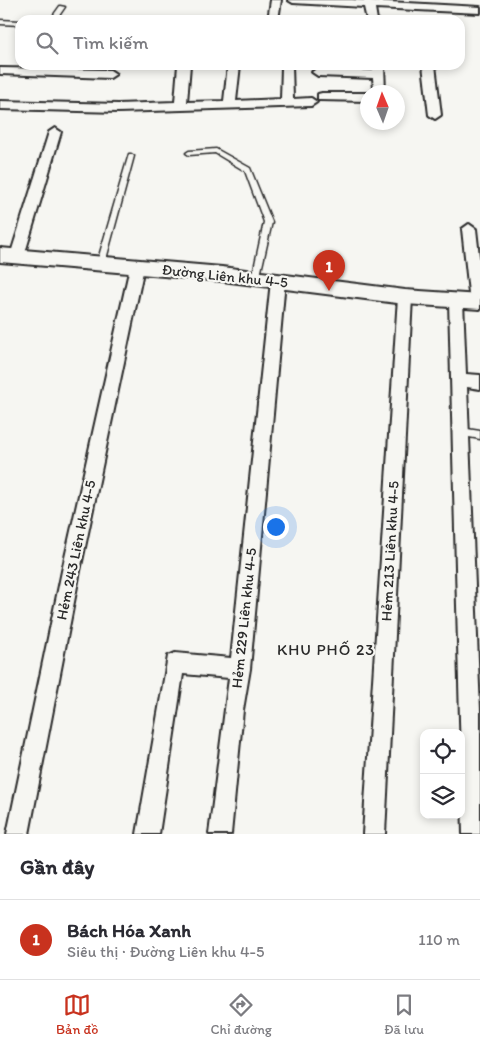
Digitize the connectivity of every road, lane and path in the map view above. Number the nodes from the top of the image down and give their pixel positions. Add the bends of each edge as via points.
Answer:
1 (276, 0) edge
2 (293, 0) edge
3 (435, 3) edge
4 (369, 4) junction
5 (423, 6) junction
6 (62, 7) dead end
7 (480, 10) edge
8 (56, 15) edge
9 (274, 15) edge
10 (371, 15) edge
11 (424, 15) edge
12 (0, 22) edge
13 (15, 23) edge
14 (184, 70) edge
15 (234, 70) edge
16 (288, 70) edge
17 (379, 70) edge
18 (430, 70) edge
19 (0, 71) edge
20 (318, 72) dead end
21 (110, 74) dead end
22 (380, 85) edge
23 (360, 97) edge
24 (316, 99) joint
25 (287, 102) junction
26 (230, 105) junction
27 (0, 106) edge
28 (181, 107) junction
29 (434, 115) dead end
30 (55, 132) dead end
31 (189, 153) dead end
32 (131, 156) dead end
33 (469, 229) dead end
34 (8, 255) edge
35 (101, 263) junction
36 (137, 267) junction
37 (256, 278) junction
38 (278, 281) junction
39 (405, 297) junction
40 (456, 301) junction
41 (478, 302) edge
42 (460, 380) junction
43 (480, 382) edge
44 (461, 432) junction
45 (480, 435) edge
46 (240, 669) junction
47 (18, 834) edge
48 (148, 834) edge
49 (220, 834) edge
50 (374, 834) edge
51 (474, 834) edge

1 - 9 street
2 - 4 street
3 - 5 street
3 - 7 street
4 - 5 street
4 - 10 street
5 - 11 street
6 - 8 lane
12 - 13 lane
14 - 28 street
15 - 26 street
16 - 25 street
17 - 20 street
17 - 22 street
18 - 29 street
19 - 21 street
23 - 24 street
24 - 25 street
25 - 26 street
26 - 28 street
27 - 28 street
30 - 34 street
31 - 37 lane via 216,152 248,170 268,222
32 - 35 lane
33 - 41 street
34 - 35 street, Đường Liên khu 4-5
35 - 36 street, Đường Liên khu 4-5
36 - 37 street, Đường Liên khu 4-5
36 - 47 street, Hẻm 243 Liên khu 4-5
37 - 38 street, Đường Liên khu 4-5
38 - 39 street, Đường Liên khu 4-5
38 - 46 street, Hẻm 229 Liên khu 4-5
39 - 40 street, Đường Liên khu 4-5
39 - 50 street, Hẻm 213 Liên khu 4-5
40 - 41 street, Đường Liên khu 4-5
40 - 42 street
42 - 43 street
42 - 44 street
44 - 45 lane
44 - 51 street
46 - 48 street via 175,663
46 - 49 street, Hẻm 229 Liên khu 4-5

